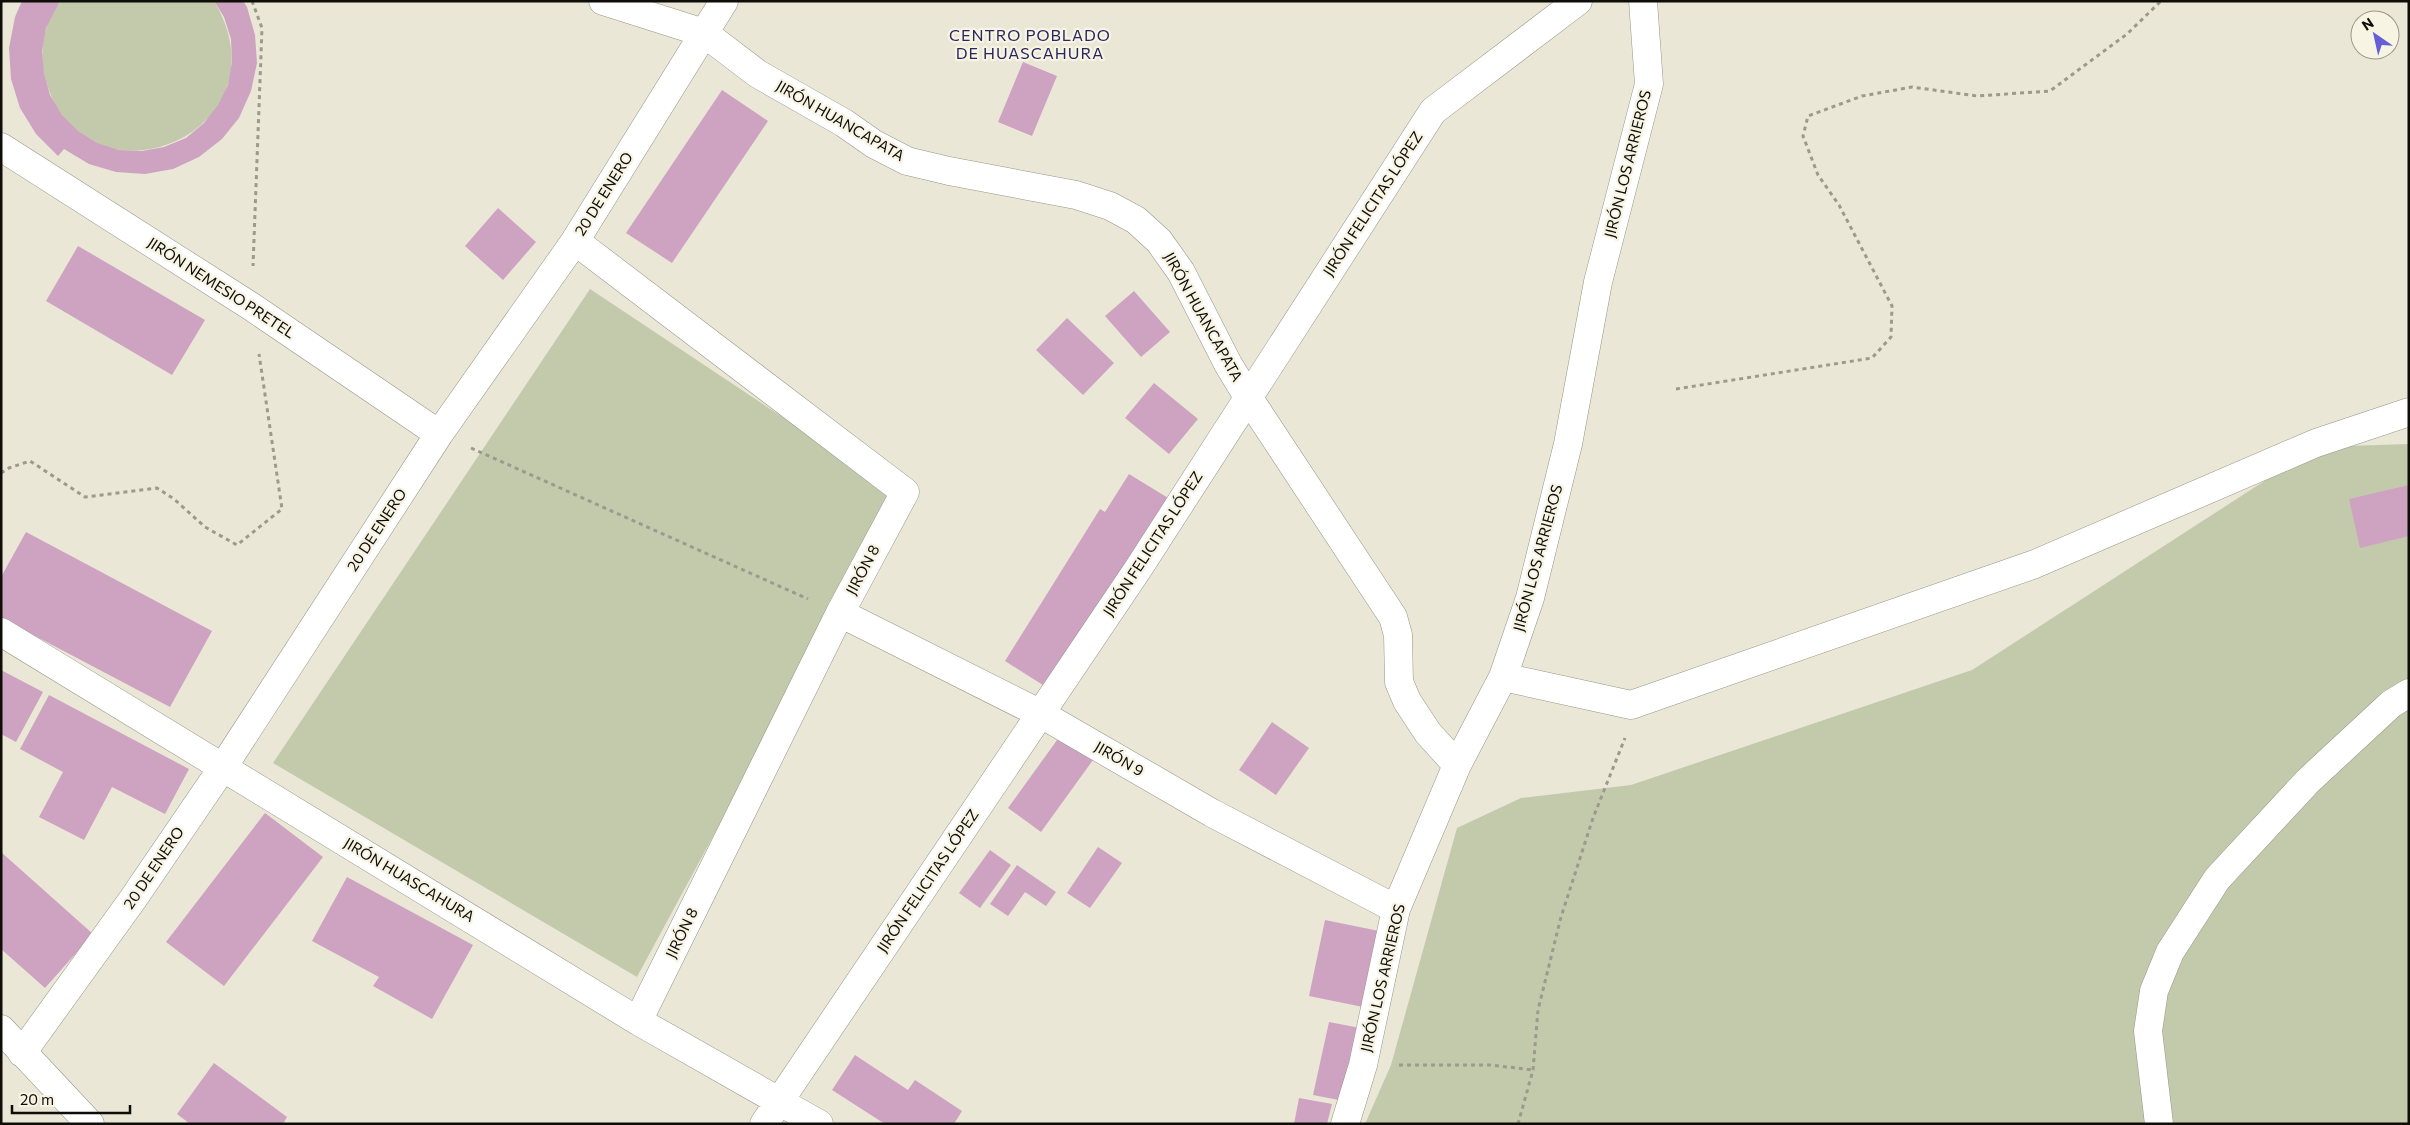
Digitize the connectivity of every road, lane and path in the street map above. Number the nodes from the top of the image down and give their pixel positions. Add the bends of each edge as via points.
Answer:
1 (252, 1) edge
2 (603, 1) edge
3 (724, 1) edge
4 (1578, 1) edge
5 (1642, 1) edge
6 (2161, 1) edge
7 (704, 33) junction
8 (1, 147) edge
9 (575, 241) junction
10 (252, 306) junction
11 (1676, 389) dead end
12 (1248, 396) junction
13 (2409, 412) edge
14 (439, 434) junction
15 (1, 473) edge
16 (840, 613) junction
17 (1, 632) edge
18 (1503, 676) junction
19 (2409, 694) edge
20 (1631, 705) junction
21 (1042, 714) junction
22 (1457, 765) junction
23 (223, 767) junction
24 (1396, 909) junction
25 (638, 1021) junction
26 (1, 1029) edge
27 (22, 1053) junction
28 (1363, 1065) junction
29 (1533, 1070) junction
30 (772, 1113) edge
31 (80, 1120) edge
32 (819, 1124) edge
33 (1345, 1124) edge
34 (1518, 1124) edge
35 (2159, 1124) edge

1 - 10 path via 262,28
2 - 7 main road, JIRÓN HUANCAPATA
3 - 7 main road, 20 DE ENERO
4 - 12 main road, JIRÓN FELICITAS LÓPEZ via 1433,111
5 - 18 main road, JIRÓN LOS ARRIEROS via 1649,84 1598,282 1559,483 1530,598
6 - 11 path via 2127,34 2050,91 1977,96 1912,87 1862,96 1808,116 1803,136 1818,175 1839,206 1892,306 1891,337 1872,358
7 - 9 main road, 20 DE ENERO
7 - 12 main road, JIRÓN HUANCAPATA via 758,74 907,161 1076,195 1110,206 1136,220 1159,241 1181,272
8 - 10 main road, JIRÓN NEMESIO PRETEL
9 - 14 main road, 20 DE ENERO
9 - 16 main road, JIRÓN 8 via 904,492
10 - 14 main road, JIRÓN NEMESIO PRETEL
10 - 15 path via 282,509 237,545 204,527 157,488 85,497 30,462
12 - 21 main road, JIRÓN FELICITAS LÓPEZ
12 - 22 main road, JIRÓN HUANCAPATA via 1392,617 1398,635 1399,682 1406,701 1428,733
13 - 20 main road via 2316,443 2035,564
14 - 16 path
14 - 23 main road, 20 DE ENERO
16 - 21 main road, JIRÓN 9
16 - 25 main road, JIRÓN 8
17 - 23 main road, JIRÓN HUASCAHURA
18 - 20 main road
18 - 22 main road, JIRÓN LOS ARRIEROS
19 - 35 main road via 2391,704 2308,781 2216,879 2170,952 2154,991 2148,1031
20 - 29 path via 1636,720 1619,748 1561,917 1538,1010
21 - 24 main road, JIRÓN 9 via 1212,813
21 - 30 main road, JIRÓN FELICITAS LÓPEZ
22 - 24 main road, JIRÓN LOS ARRIEROS
23 - 25 main road, JIRÓN HUASCAHURA
23 - 27 main road, 20 DE ENERO
24 - 28 main road, JIRÓN LOS ARRIEROS
25 - 30 main road, JIRÓN HUASCAHURA
26 - 27 main road
27 - 31 main road
28 - 29 path via 1491,1065
28 - 33 main road, JIRÓN LOS ARRIEROS
29 - 34 path
30 - 32 main road, JIRÓN HUASCAHURA

